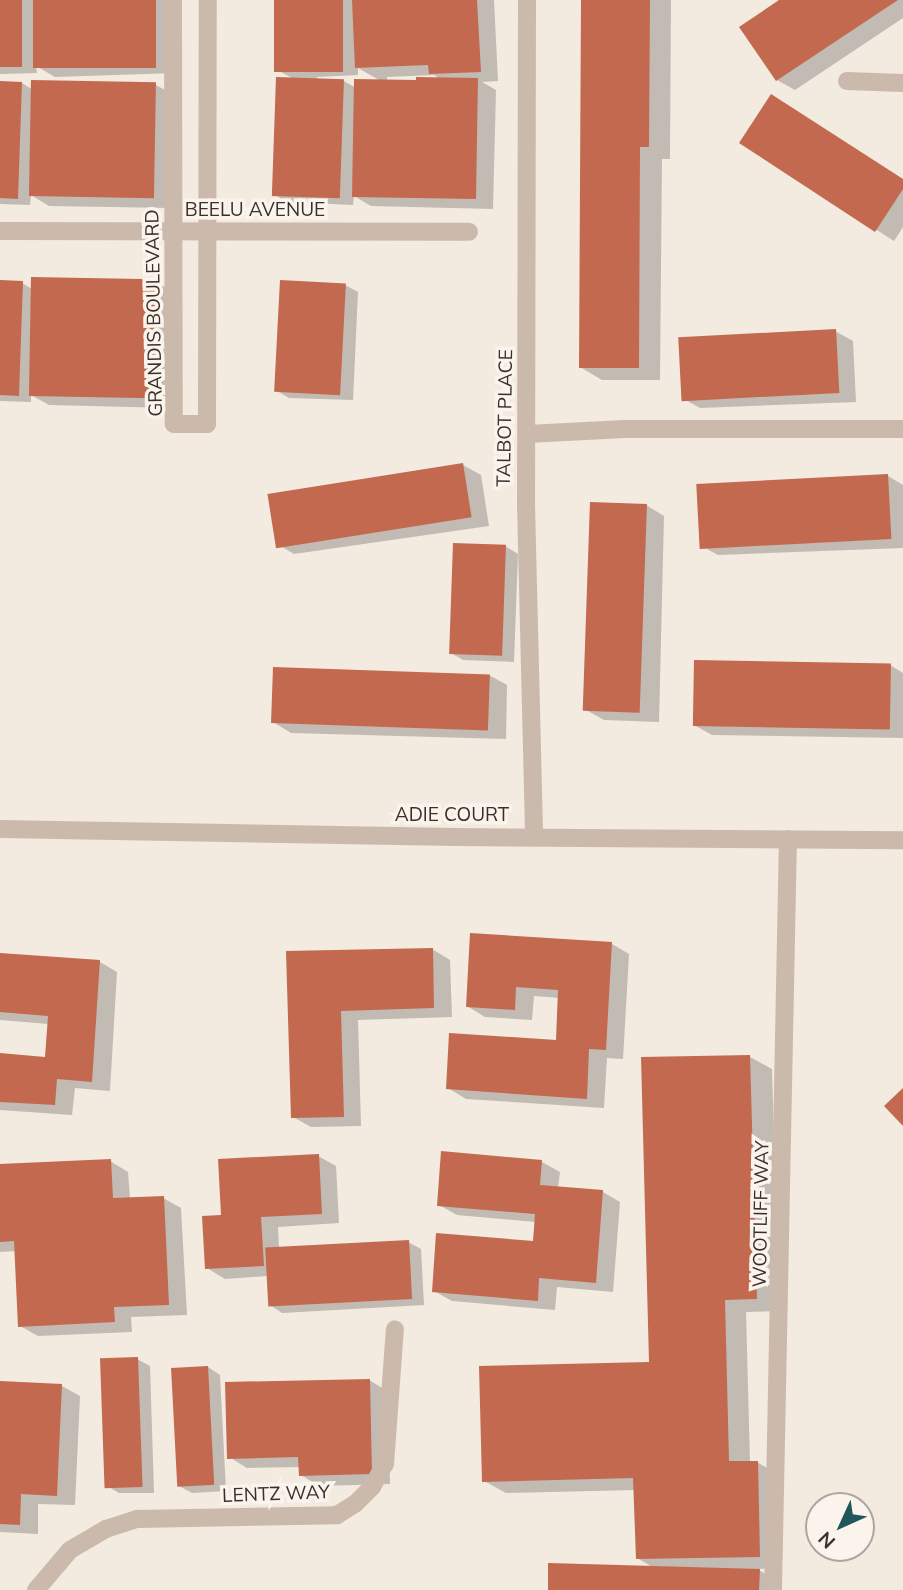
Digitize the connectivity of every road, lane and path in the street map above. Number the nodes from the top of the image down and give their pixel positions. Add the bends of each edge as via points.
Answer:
1 (173, 0) edge
2 (208, 0) edge
3 (527, 0) edge
4 (847, 81) dead end
5 (903, 83) edge
6 (0, 231) edge
7 (172, 231) junction
8 (205, 231) junction
9 (468, 232) dead end
10 (903, 429) edge
11 (527, 434) junction
12 (0, 829) edge
13 (534, 836) junction
14 (788, 839) junction
15 (903, 840) edge
16 (395, 1329) dead end
17 (36, 1590) edge
18 (773, 1590) edge

1 - 7 street, GRANDIS BOULEVARD
2 - 8 street, GRANDIS BOULEVARD
3 - 11 street, TALBOT PLACE
4 - 5 street
6 - 7 street, BEELU AVENUE
7 - 8 street, BEELU AVENUE
7 - 8 street, GRANDIS BOULEVARD via 174,424 207,424
8 - 9 street, BEELU AVENUE
10 - 11 street via 625,429
11 - 13 street, TALBOT PLACE
12 - 13 street, ADIE COURT
13 - 14 street, ADIE COURT
14 - 15 street, ADIE COURT
14 - 18 street, WOOTLIFF WAY
16 - 17 street, LENTZ WAY via 385,1464 356,1503 337,1515 137,1519 106,1529 71,1550

